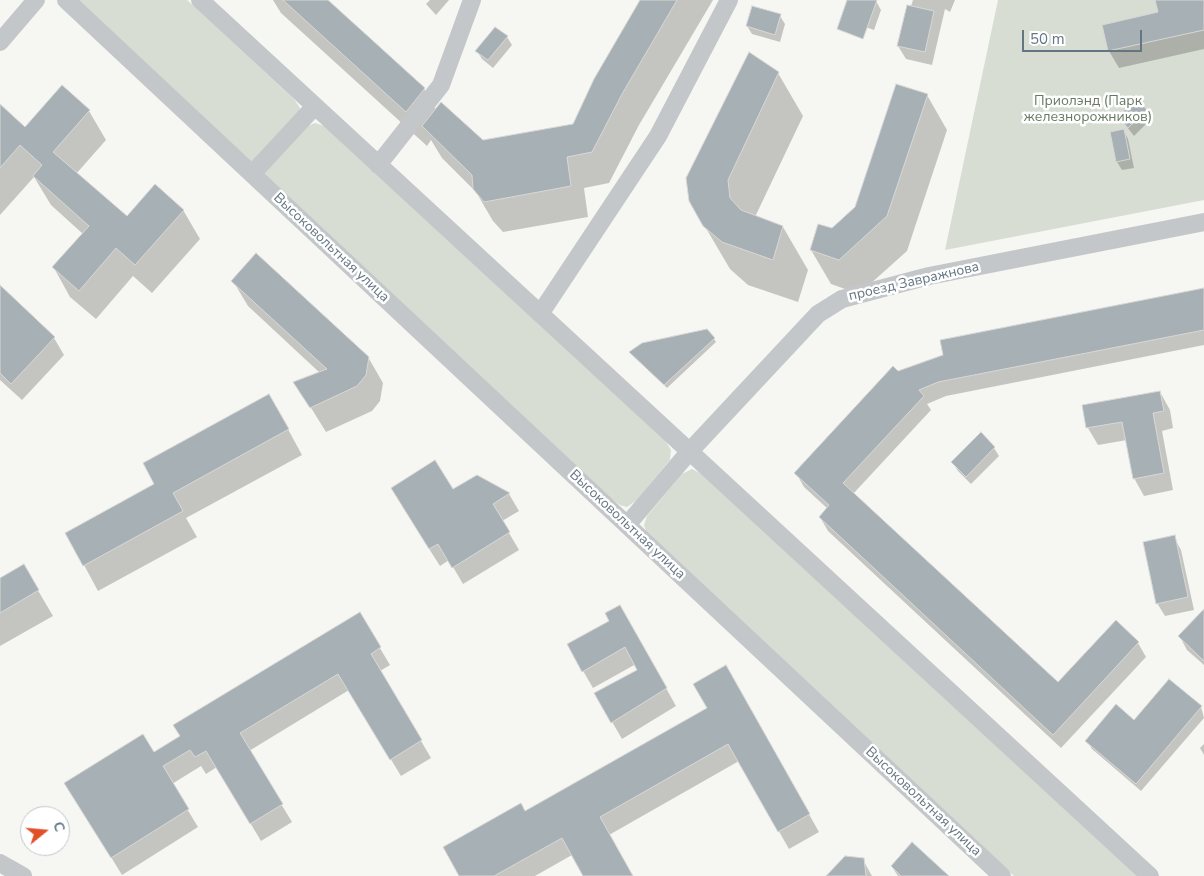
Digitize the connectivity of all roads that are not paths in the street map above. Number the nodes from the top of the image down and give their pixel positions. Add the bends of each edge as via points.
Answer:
1 (36, 0) edge
2 (66, 0) edge
3 (200, 0) edge
4 (472, 0) edge
5 (729, 0) edge
6 (0, 42) edge
7 (315, 106) junction
8 (378, 165) junction
9 (252, 174) junction
10 (1204, 222) edge
11 (540, 314) junction
12 (689, 452) junction
13 (627, 525) junction
14 (0, 863) edge
15 (23, 876) edge
16 (1002, 876) edge
17 (1150, 876) edge

1 - 6 street
2 - 9 street, Высоковольтная улица
3 - 7 street
4 - 8 street via 441,85
5 - 11 street via 658,136
7 - 8 street
7 - 9 street
8 - 11 street
9 - 13 street, Высоковольтная улица
10 - 12 street, проезд Завражнова via 929,276 842,299 818,314
11 - 12 street
12 - 13 street, проезд Завражнова
12 - 17 street
13 - 16 street, Высоковольтная улица
14 - 15 street

